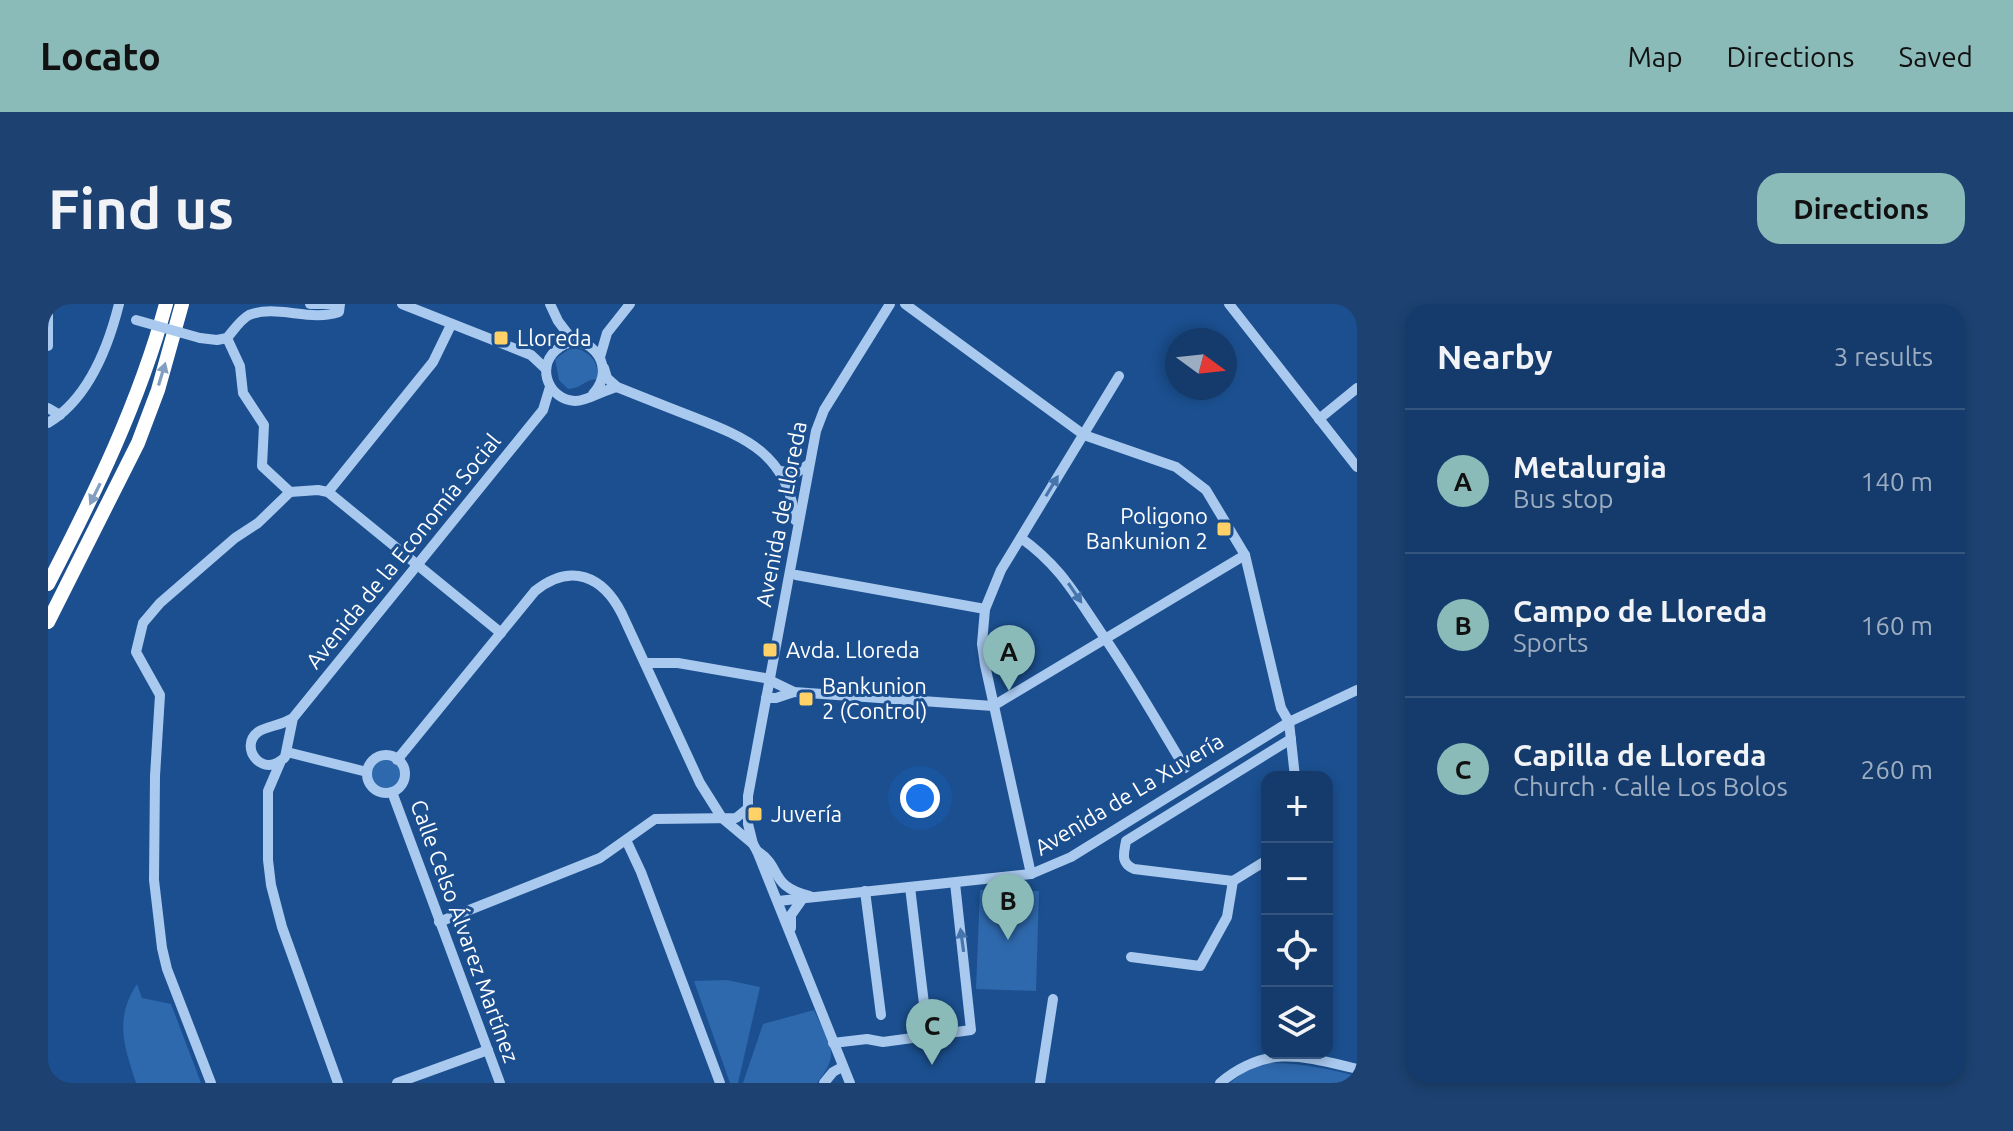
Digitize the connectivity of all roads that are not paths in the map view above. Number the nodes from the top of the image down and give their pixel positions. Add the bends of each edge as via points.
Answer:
1 (166, 304) edge
2 (182, 304) edge
3 (310, 304) edge
4 (339, 304) edge
5 (402, 304) edge
6 (550, 304) edge
7 (630, 304) edge
8 (890, 304) edge
9 (905, 304) edge
10 (1229, 304) edge
11 (118, 309) edge
12 (48, 311) edge
13 (558, 321) junction
14 (451, 325) junction
15 (607, 333) junction
16 (227, 338) junction
17 (578, 343) junction
18 (48, 346) edge
19 (554, 351) junction
20 (531, 355) junction
21 (602, 362) junction
22 (546, 369) junction
23 (1119, 376) dead end
24 (550, 387) junction
25 (617, 387) junction
26 (1357, 388) edge
27 (593, 394) junction
28 (574, 401) junction
29 (48, 408) edge
30 (543, 410) junction
31 (60, 415) junction
32 (1319, 419) junction
33 (48, 423) edge
34 (1084, 435) junction
35 (138, 443) junction
36 (809, 464) junction
37 (1357, 467) edge
38 (780, 471) junction
39 (290, 492) junction
40 (328, 492) junction
41 (796, 536) junction
42 (1021, 538) junction
43 (1245, 555) junction
44 (417, 566) junction
45 (796, 575) dead end
46 (48, 584) edge
47 (985, 609) junction
48 (48, 622) edge
49 (501, 633) junction
50 (48, 636) edge
51 (1106, 638) junction
52 (645, 663) junction
53 (769, 680) junction
54 (1357, 690) edge
55 (794, 692) junction
56 (766, 698) junction
57 (993, 706) junction
58 (293, 718) junction
59 (1289, 722) junction
60 (272, 728) junction
61 (1291, 739) junction
62 (287, 748) junction
63 (397, 760) junction
64 (258, 761) junction
65 (280, 762) junction
66 (1185, 768) dead end
67 (1294, 771) edge
68 (367, 772) junction
69 (268, 791) junction
70 (392, 792) junction
71 (747, 809) junction
72 (722, 818) junction
73 (627, 842) junction
74 (755, 848) junction
75 (1261, 864) edge
76 (1031, 874) junction
77 (1233, 881) junction
78 (955, 883) junction
79 (910, 887) junction
80 (865, 891) junction
81 (808, 897) junction
82 (778, 901) junction
83 (439, 922) junction
84 (791, 934) junction
85 (1131, 957) dead end
86 (1053, 999) dead end
87 (881, 1015) dead end
88 (928, 1037) junction
89 (833, 1043) junction
90 (488, 1050) junction
91 (842, 1067) junction
92 (1357, 1069) edge
93 (211, 1083) edge
94 (338, 1083) edge
95 (397, 1083) edge
96 (500, 1083) edge
97 (720, 1083) edge
98 (824, 1083) edge
99 (850, 1083) edge
100 (1040, 1083) edge
101 (1220, 1083) edge

1 -> 46 highway via 109,463
35 -> 2 highway
3 - 4 street
4 - 16 street via 339,312 318,315 261,310 240,321
5 - 14 street
6 - 13 street
7 - 15 street
8 - 36 street, Avenida de Lloreda via 824,410
9 - 34 street
10 - 32 street
11 - 16 street, bridge via 136,320 200,338
11 - 31 street via 82,393
12 - 18 street
13 - 17 street
13 - 19 street
14 - 20 street
14 - 40 street via 433,362
15 - 17 street
15 - 21 street
16 - 39 street via 240,366 243,393 264,425 262,466
17 - 19 street
17 - 21 street via 594,350
19 - 20 street
19 - 22 street
20 - 22 street
21 - 25 street
21 - 27 street via 602,381
22 - 24 street
23 - 34 street
24 - 28 street
24 - 30 street, Avenida de la Economía Social
25 - 27 street
25 - 38 street via 746,439
26 - 32 street
27 - 28 street
28 - 30 street
29 - 31 street
30 - 44 street, Avenida de la Economía Social
31 - 33 street
32 - 37 street
42 -> 34 street
34 - 43 street via 1176,467 1206,490
35 - 48 highway
35 - 50 highway via 130,474
36 - 38 street via 796,473
36 - 41 street, Avenida de Lloreda
38 - 41 street via 791,497
39 - 40 street
39 - 93 street via 160,603 143,623 136,652 160,695 154,880 162,948
40 - 44 street
41 - 53 street, Avenida de Lloreda
42 - 47 street
42 -> 51 street via 1053,563
43 - 51 street
43 - 59 street via 1281,708
44 - 49 street
44 - 58 street, Avenida de la Economía Social
45 - 47 street
47 - 57 street via 982,644
49 - 52 street via 543,584 579,576 613,595
49 - 63 street
51 - 57 street
51 - 66 street
52 - 53 street via 678,663
52 - 72 street via 680,743
53 - 55 street
53 - 56 street, Avenida de Lloreda
54 - 59 street, Avenida de La Xuvería
55 - 56 street
55 - 57 street
56 - 71 street, Avenida de Lloreda
57 - 76 street
58 - 60 street, Avenida de la Economía Social
58 - 62 street, Avenida de la Economía Social
59 - 61 street
59 - 76 street, Avenida de La Xuvería via 1061,862
60 - 62 street via 281,732
60 - 64 street via 253,737 251,750
61 - 67 street
61 - 77 street via 1126,841 1124,861 1134,869
62 - 65 street
62 - 68 street
63 - 68 street via 376,758
63 - 70 street via 404,775
64 - 65 street
64 - 69 street
65 - 69 street
68 - 70 street via 374,789
69 - 94 street via 268,860 276,906
70 - 83 street, Calle Celso Álvarez Martínez
71 - 72 street via 736,818
71 - 74 street, Avenida de Lloreda
72 - 73 street via 655,819
72 - 74 street
73 - 83 street via 566,874
73 - 97 street
74 - 81 street via 785,887
74 - 82 street
75 - 77 street
76 - 78 street, Avenida de La Xuvería
77 - 85 street via 1227,917 1200,966
78 - 79 street, Avenida de La Xuvería
88 -> 78 street via 969,1032 972,1027
79 - 80 street, Avenida de La Xuvería
79 - 88 street
80 - 81 street, Avenida de La Xuvería
80 - 87 street
81 - 82 street, Avenida de La Xuvería
81 - 84 street via 791,915
82 - 84 street
83 - 90 street, Calle Celso Álvarez Martínez
84 - 89 street
86 - 100 street
88 - 89 street
89 - 91 street
90 - 95 street
90 - 96 street, Calle Celso Álvarez Martínez
91 - 98 street
91 - 99 street
92 - 101 street via 1310,1058 1268,1057 1237,1069

